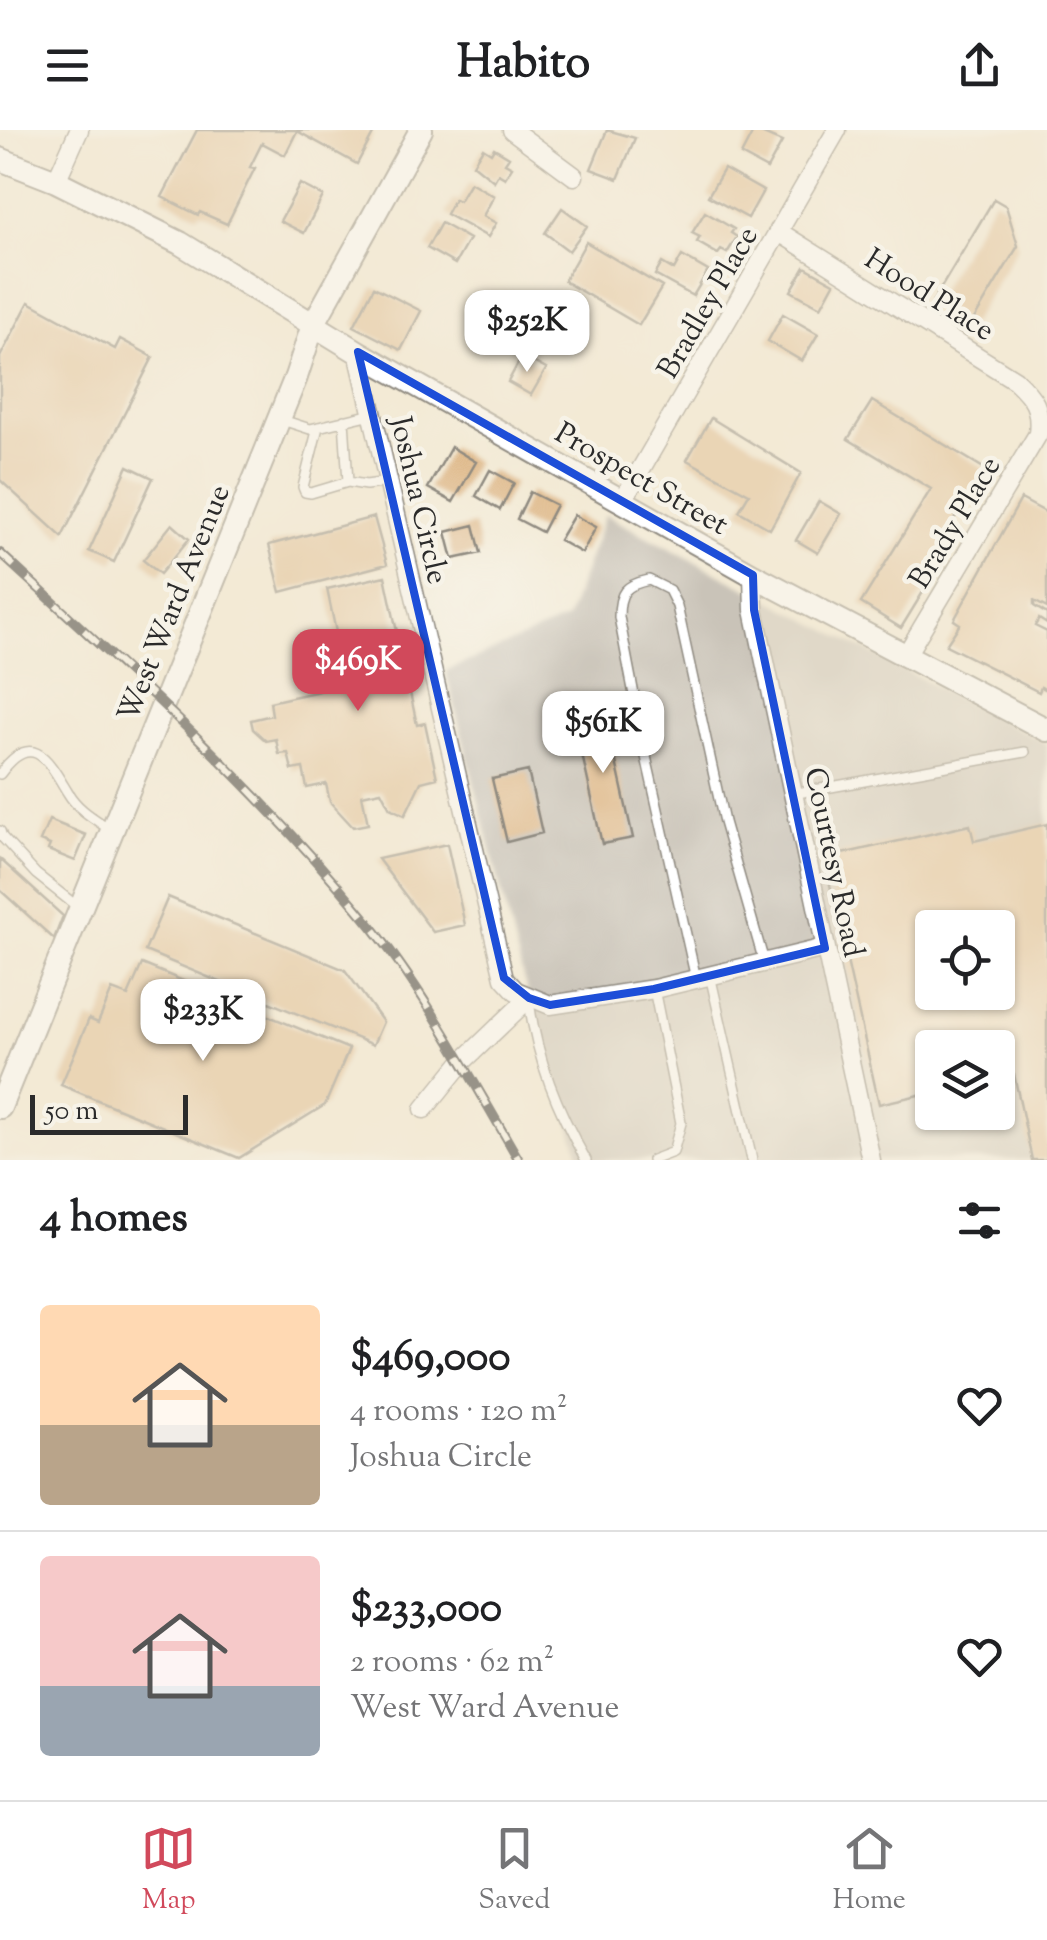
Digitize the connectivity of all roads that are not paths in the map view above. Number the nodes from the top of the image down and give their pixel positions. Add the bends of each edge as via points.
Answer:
1 (79, 130) edge
2 (420, 130) edge
3 (512, 130) edge
4 (838, 130) edge
5 (0, 159) edge
6 (574, 176) dead end
7 (56, 182) junction
8 (779, 232) junction
9 (313, 325) junction
10 (358, 352) junction
11 (372, 414) junction
12 (1040, 414) joint
13 (279, 419) junction
14 (344, 420) junction
15 (318, 427) junction
16 (348, 482) junction
17 (388, 482) junction
18 (624, 500) junction
19 (753, 575) junction
20 (906, 655) junction
21 (1047, 730) edge
22 (1025, 752) dead end
23 (0, 774) edge
24 (792, 794) junction
25 (0, 830) edge
26 (113, 832) junction
27 (82, 910) junction
28 (824, 948) junction
29 (764, 962) junction
30 (703, 977) junction
31 (654, 989) junction
32 (529, 998) junction
33 (1, 1100) edge
34 (424, 1108) dead end
35 (586, 1160) edge
36 (652, 1160) edge
37 (752, 1160) edge
38 (871, 1160) edge

1 - 7 street
2 - 9 street, West Ward Avenue
3 - 6 street
4 - 8 street, Bradley Place
5 - 7 street, Prospect Street
7 - 9 street, Prospect Street via 180,243
8 - 12 street, Hood Place via 1016,380
8 - 18 street, Bradley Place
9 - 10 street, Prospect Street
9 - 13 street, West Ward Avenue
10 - 11 street, Joshua Circle
10 - 18 street, Prospect Street
11 - 14 lane
11 - 17 street, Joshua Circle
12 - 20 street, Brady Place via 1038,434
13 - 15 lane
13 - 26 street, West Ward Avenue
14 - 15 lane
14 - 16 lane
15 - 16 lane via 304,492
16 - 17 lane
17 - 32 street, Joshua Circle via 497,955 504,978
18 - 19 street, Prospect Street
19 - 20 street, Prospect Street
19 - 24 street, Courtesy Road via 754,610
20 - 21 street, Prospect Street
22 - 24 lane
23 - 26 lane via 11,758 38,753 84,812
24 - 28 street, Courtesy Road
25 - 27 lane via 36,874
26 - 27 street, West Ward Avenue
27 - 33 street, West Ward Avenue
28 - 29 street
28 - 38 street, Courtesy Road
29 - 30 street
29 - 30 lane via 724,822 678,606 670,590 649,580 628,584 618,617
30 - 31 street
30 - 37 lane
31 - 32 street via 550,1004
31 - 36 lane via 681,1123 673,1152
32 - 34 street
32 - 35 lane via 546,1079

